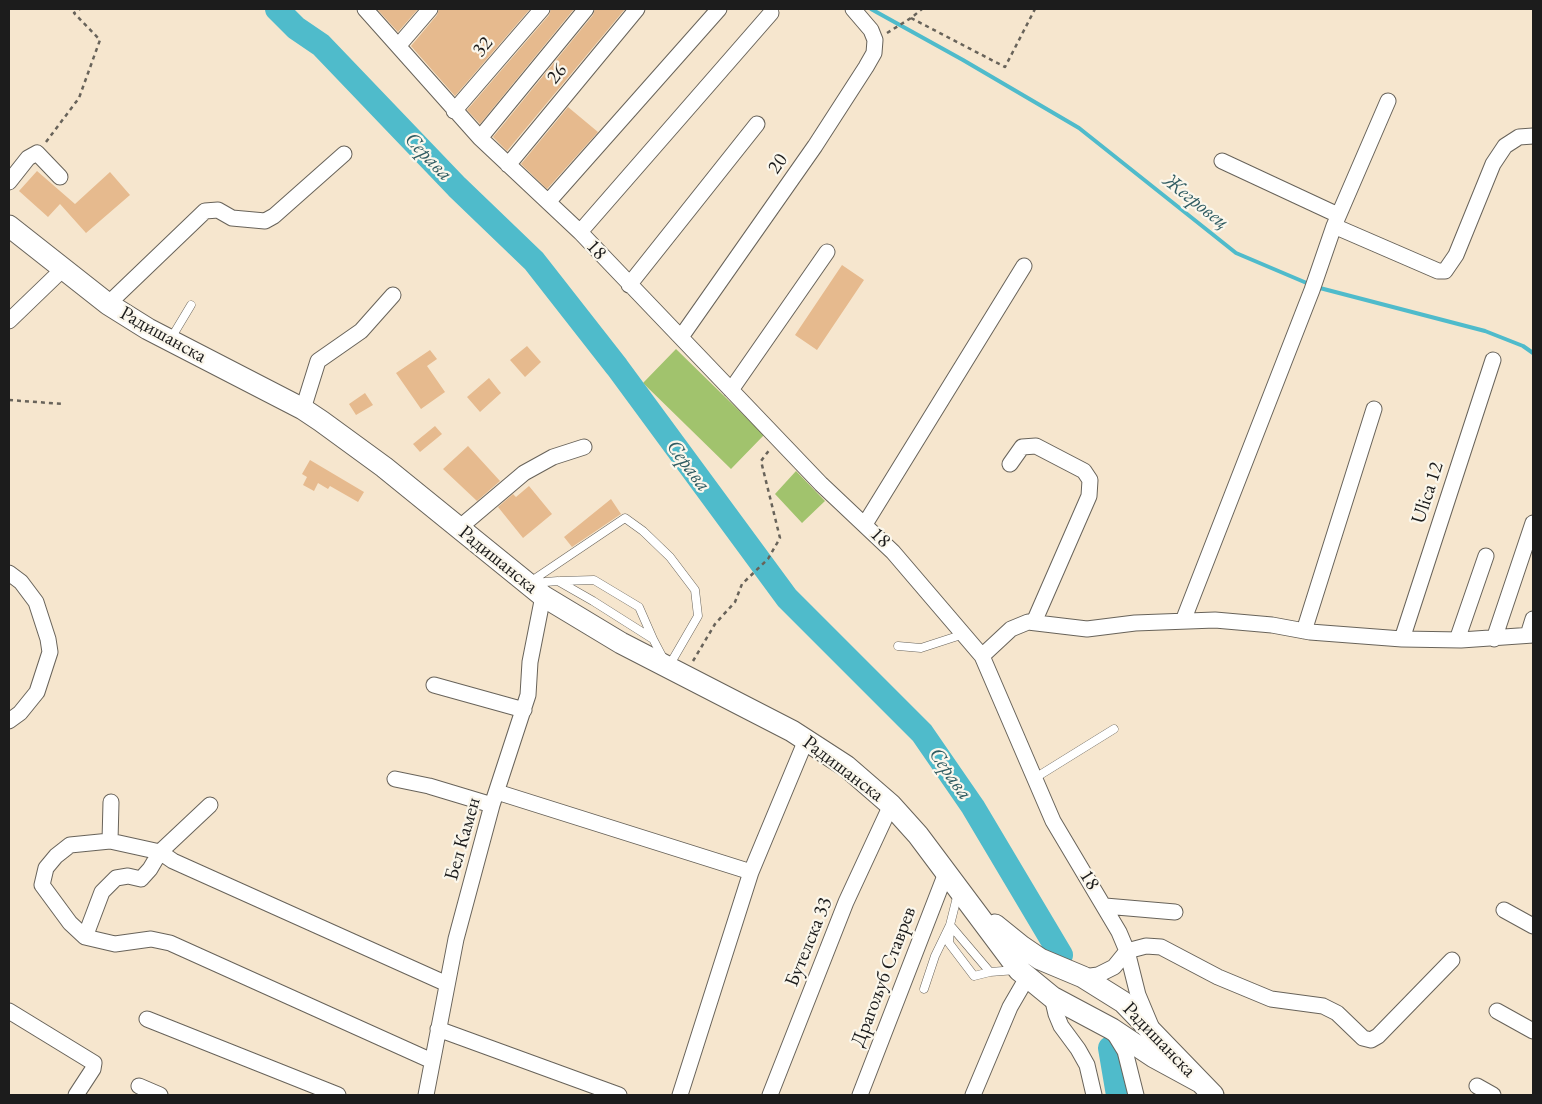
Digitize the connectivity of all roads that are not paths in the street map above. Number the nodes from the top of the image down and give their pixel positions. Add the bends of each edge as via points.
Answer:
1 (365, 9) edge
2 (430, 9) edge
3 (542, 9) edge
4 (586, 9) edge
5 (637, 9) edge
6 (719, 9) edge
7 (853, 9) edge
8 (770, 13) dead end
9 (399, 45) junction
10 (1388, 101) dead end
11 (454, 111) junction
12 (757, 124) dead end
13 (1533, 136) edge
14 (480, 138) junction
15 (344, 154) dead end
16 (1222, 161) dead end
17 (508, 165) junction
18 (60, 177) dead end
19 (9, 182) edge
20 (548, 202) junction
21 (1336, 221) junction
22 (9, 222) edge
23 (580, 232) junction
24 (827, 252) dead end
25 (1024, 266) dead end
26 (63, 269) junction
27 (629, 285) junction
28 (393, 295) dead end
29 (108, 304) junction
30 (191, 305) dead end
31 (9, 321) edge
32 (681, 337) junction
33 (169, 342) junction
34 (1493, 360) dead end
35 (731, 390) junction
36 (303, 409) junction
37 (1374, 409) dead end
38 (584, 447) dead end
39 (1010, 464) dead end
40 (1533, 523) edge
41 (865, 524) junction
42 (460, 528) junction
43 (1486, 556) dead end
44 (9, 573) edge
45 (558, 581) junction
46 (534, 590) junction
47 (1533, 619) edge
48 (1183, 621) junction
49 (1034, 622) junction
50 (1304, 631) junction
51 (964, 634) junction
52 (1531, 635) edge
53 (653, 638) junction
54 (1402, 639) junction
55 (1494, 639) junction
56 (1457, 640) junction
57 (898, 646) dead end
58 (982, 656) junction
59 (676, 672) junction
60 (434, 685) dead end
61 (524, 710) junction
62 (9, 721) edge
63 (1114, 729) dead end
64 (806, 740) junction
65 (1035, 778) junction
66 (395, 779) dead end
67 (494, 798) junction
68 (110, 802) dead end
69 (210, 805) dead end
70 (891, 805) junction
71 (110, 841) junction
72 (160, 852) junction
73 (751, 872) junction
74 (946, 873) junction
75 (965, 898) junction
76 (1105, 906) junction
77 (1504, 910) dead end
78 (1175, 912) dead end
79 (950, 925) junction
80 (1533, 926) edge
81 (85, 937) junction
82 (1129, 958) junction
83 (1452, 960) dead end
84 (1058, 966) junction
85 (990, 972) junction
86 (1083, 978) junction
87 (1034, 982) junction
88 (447, 984) junction
89 (924, 989) dead end
90 (1123, 1002) junction
91 (9, 1011) edge
92 (1497, 1011) dead end
93 (147, 1019) dead end
94 (438, 1029) junction
95 (1112, 1029) junction
96 (1533, 1031) edge
97 (1156, 1036) junction
98 (432, 1060) junction
99 (139, 1086) dead end
100 (1477, 1086) dead end
101 (1207, 1089) edge
102 (76, 1095) edge
103 (160, 1095) edge
104 (338, 1095) edge
105 (426, 1095) edge
106 (619, 1095) edge
107 (680, 1095) edge
108 (770, 1095) edge
109 (860, 1095) edge
110 (973, 1095) edge
111 (1094, 1095) edge
112 (1136, 1095) edge
113 (1493, 1095) edge

1 - 9 street, 18
2 - 9 street
3 - 11 street, 32
4 - 14 street
5 - 17 street, 26
6 - 20 street
7 - 32 street, 20 via 871,30 875,40 874,53 857,84
8 - 23 street
9 - 11 street, 18
10 - 21 street
11 - 14 street, 18
12 - 27 street
13 - 21 street via 1519,137 1505,146 1497,158 1456,255 1445,271
14 - 17 street, 18
15 - 29 street via 265,221 232,218 218,210 205,211
16 - 21 street
17 - 20 street, 18
18 - 19 street via 37,153 28,158
20 - 23 street, 18
21 - 48 street
22 - 26 street, Радишанска
23 - 27 street, 18
24 - 35 street
25 - 41 street
26 - 29 street, Радишанска
26 - 31 street
27 - 32 street, 18
28 - 36 street via 360,331 318,360
29 - 33 street, Радишанска
30 - 33 lane
32 - 35 street, 18
33 - 36 street, Радишанска
34 - 54 street, Ulica 12
35 - 41 street, 18 via 775,442
36 - 42 street, Радишанска via 384,467
37 - 50 street
38 - 42 street via 553,457 524,473
39 - 49 street via 1022,447 1036,446 1084,471 1090,480 1089,496
40 - 55 street
41 - 51 street, 18 via 915,575
42 - 46 street, Радишанска
43 - 56 street
44 - 62 street via 21,582 36,602 50,652 37,692 20,714
45 - 46 lane
45 - 53 lane
45 - 53 lane via 594,580 609,589 639,608
46 - 59 street, Радишанска
46 - 59 lane via 625,518 670,557 695,590 698,616
46 - 61 street, Бел Камен
47 - 52 street
48 - 49 street via 1087,629
48 - 50 street via 1272,625
49 - 58 street via 1011,629
50 - 54 street
51 - 57 lane via 921,648
51 - 58 street, 18
52 - 55 street
53 - 59 lane
54 - 56 street
55 - 56 street
58 - 65 street, 18
59 - 64 street, Радишанска
60 - 61 street
61 - 67 street, Бел Камен
63 - 65 lane
64 - 70 street, Радишанска via 846,766
64 - 73 street
65 - 76 street, 18 via 1052,821
66 - 67 street
67 - 73 street
67 - 88 street, Бел Камен
68 - 71 street
69 - 72 street
70 - 74 street, Радишанска
70 - 108 street, Бутелска 33 via 846,902
71 - 72 street
71 - 81 street via 70,845 46,868 42,885 70,923
72 - 81 street via 140,879 116,878 102,892
72 - 88 street via 173,861
73 - 107 street
74 - 75 street, Радишанска
74 - 109 street, Драгољуб Ставрев
75 - 79 lane
75 - 84 street, Радишанска via 1021,946
75 - 87 street, Радишанска via 995,940
76 - 78 street
76 - 82 street, 18
77 - 80 street
79 - 85 lane
79 - 85 lane via 949,943 974,976
79 - 89 lane
81 - 98 street via 115,944 151,939 170,943
82 - 83 street via 1146,946 1161,947 1218,977 1271,999 1322,1006 1337,1013 1363,1038 1371,1040
82 - 86 street via 1098,975
82 - 90 street
82 - 97 street, 18 via 1138,995
84 - 86 street, Радишанска
84 - 87 street
85 - 87 lane
86 - 90 street, Радишанска
87 - 95 street, Радишанска
87 - 110 street via 1010,1007
87 - 111 street via 1087,1065
88 - 94 street, Бел Камен
90 - 95 street
90 - 97 street, Радишанска
91 - 102 street via 94,1063
92 - 96 street
93 - 104 street
94 - 98 street, Бел Камен
94 - 106 street
95 - 101 street, Радишанска
95 - 112 street via 1125,1051
97 - 101 street, Радишанска
98 - 105 street, Бел Камен
99 - 103 street
100 - 113 street

